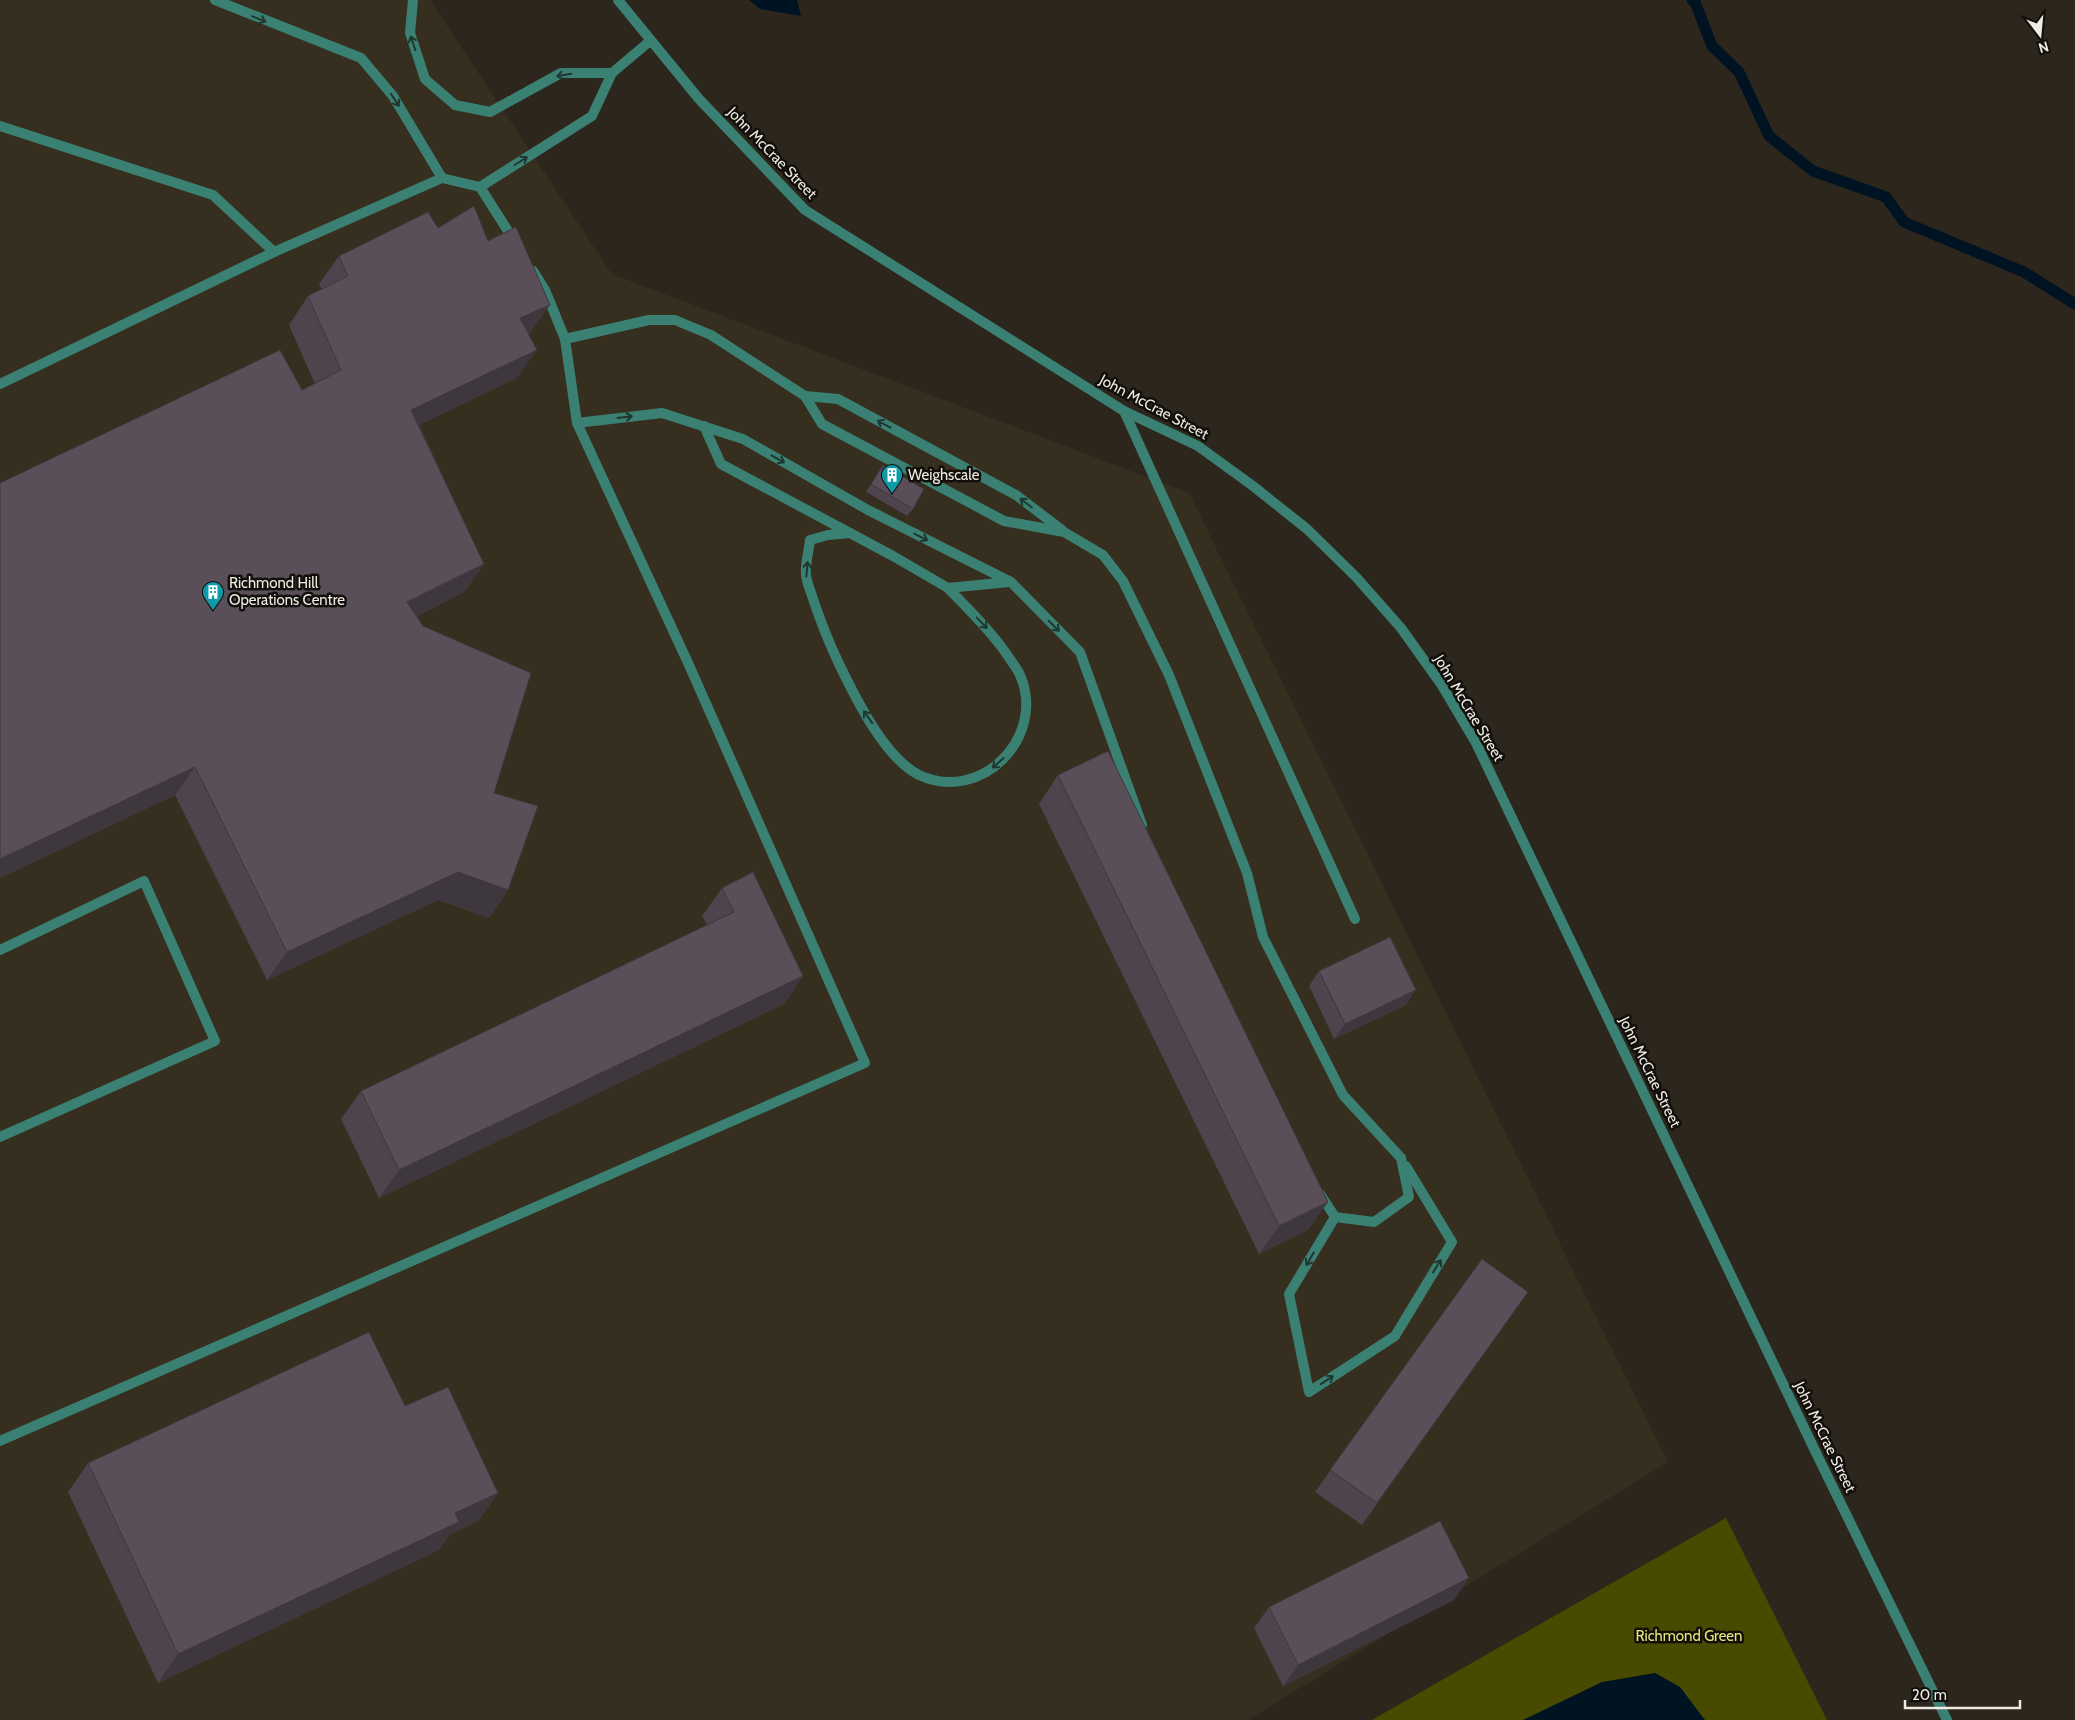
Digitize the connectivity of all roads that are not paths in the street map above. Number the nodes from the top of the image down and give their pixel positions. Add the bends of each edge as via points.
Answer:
1 (215, 0) edge
2 (412, 0) edge
3 (618, 0) edge
4 (650, 41) junction
5 (612, 73) junction
6 (0, 126) edge
7 (442, 178) junction
8 (480, 187) junction
9 (274, 252) junction
10 (565, 339) junction
11 (0, 384) edge
12 (805, 396) junction
13 (1124, 410) junction
14 (577, 423) junction
15 (704, 426) junction
16 (1064, 532) junction
17 (850, 533) junction
18 (1011, 582) junction
19 (948, 588) junction
20 (1147, 838) edge
21 (1355, 919) dead end
22 (0, 950) edge
23 (0, 1137) edge
24 (1401, 1158) junction
25 (1315, 1186) edge
26 (1335, 1217) junction
27 (0, 1441) edge
28 (1947, 1720) edge

1 -> 7 street via 361,58 393,96
5 -> 2 street via 561,73 490,112 455,105 425,79 410,33
3 - 4 street, John McCrae Street
4 - 5 street
4 - 13 street, John McCrae Street via 699,99 805,210
8 -> 5 street via 592,116
6 - 9 street via 213,195
7 - 8 street
7 - 9 street
8 - 10 street via 545,290
9 - 11 street
10 - 12 street via 649,320 675,320 711,335
10 - 14 street
16 -> 12 street via 1016,495 838,399
12 - 16 street via 822,424 987,513 1004,521
13 - 21 street
13 - 28 street, John McCrae Street via 1198,446 1306,529 1356,577 1401,628 1440,684 1476,742
14 -> 15 street via 662,413
14 - 27 street via 689,665 865,1063
15 - 17 street via 721,464
15 -> 18 street via 743,440 868,510
16 - 24 street via 1104,555 1123,581 1173,684 1247,873 1263,937 1343,1095
17 - 19 street
19 -> 17 street via 995,637 1020,675 1026,700 1024,726 1012,750 994,767 971,779 945,781 920,775 898,760 860,706 824,634 805,576 810,540
18 - 19 street
18 -> 20 street via 1080,652
22 - 23 street via 144,881 214,1041
24 - 26 street via 1409,1197 1374,1222
26 -> 24 street via 1289,1294 1309,1392 1394,1336 1452,1242
25 - 26 street

